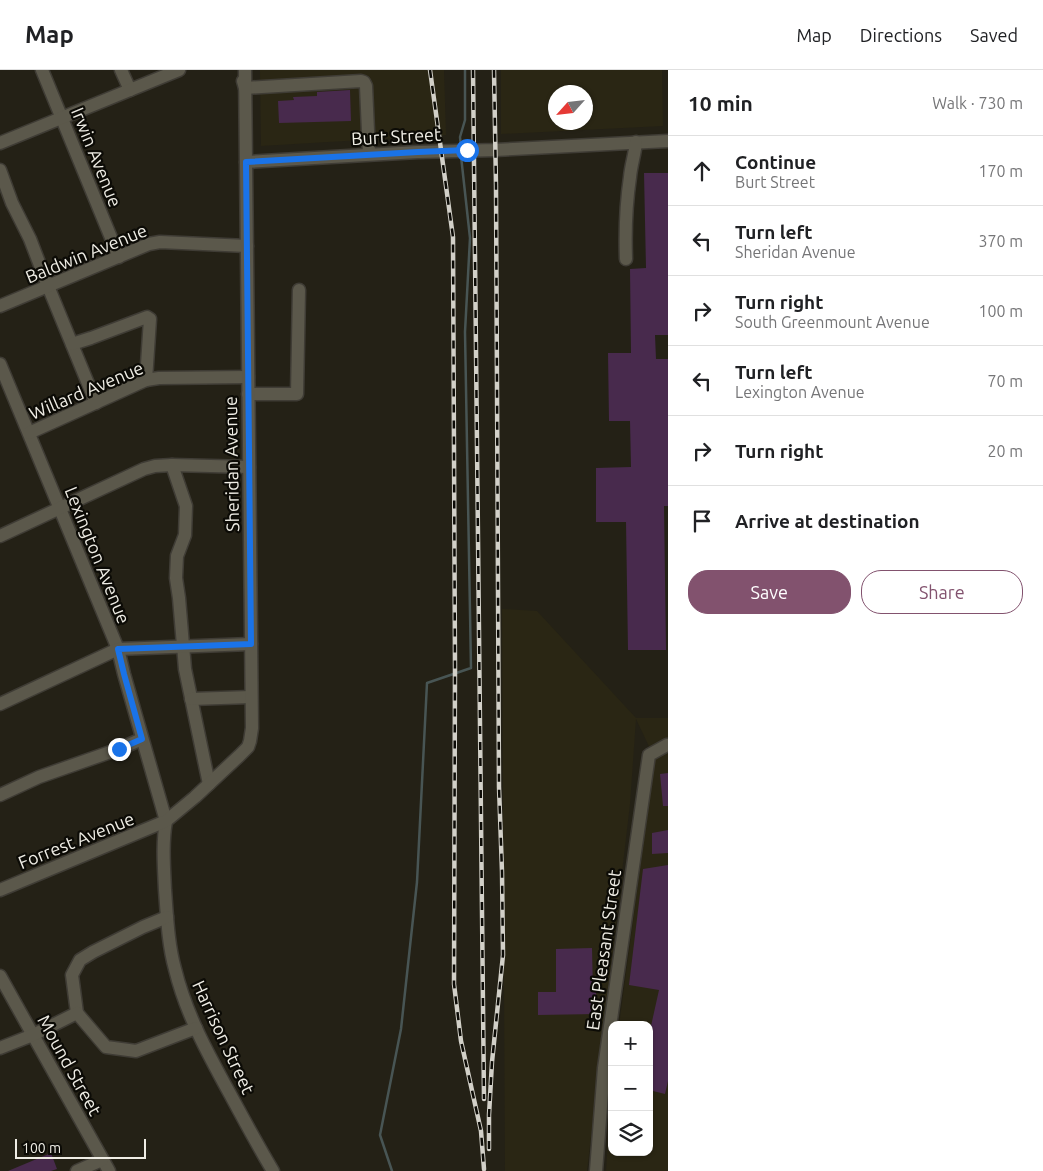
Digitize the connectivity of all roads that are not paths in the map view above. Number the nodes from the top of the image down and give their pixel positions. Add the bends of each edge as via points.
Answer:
1 (42, 70) edge
2 (121, 70) edge
3 (179, 70) edge
4 (237, 70) edge
5 (246, 70) edge
6 (246, 88) junction
7 (130, 90) junction
8 (62, 118) junction
9 (668, 141) edge
10 (636, 142) junction
11 (0, 143) edge
12 (369, 154) junction
13 (246, 162) junction
14 (0, 170) edge
15 (247, 246) junction
16 (119, 257) junction
17 (626, 259) dead end
18 (48, 286) junction
19 (298, 290) dead end
20 (0, 306) edge
21 (72, 344) junction
22 (0, 364) edge
23 (248, 377) junction
24 (146, 380) junction
25 (248, 394) junction
26 (96, 403) junction
27 (29, 433) junction
28 (172, 465) junction
29 (249, 467) junction
30 (60, 508) junction
31 (0, 536) edge
32 (251, 644) junction
33 (183, 647) junction
34 (118, 649) junction
35 (251, 696) junction
36 (191, 699) junction
37 (0, 704) edge
38 (142, 739) junction
39 (667, 745) dead end
40 (209, 784) junction
41 (0, 795) edge
42 (166, 822) junction
43 (0, 890) edge
44 (167, 917) junction
45 (0, 976) edge
46 (77, 1013) junction
47 (196, 1028) junction
48 (33, 1035) junction
49 (0, 1048) edge
50 (102, 1160) junction
51 (77, 1171) edge
52 (109, 1171) edge
53 (272, 1171) edge
54 (596, 1171) edge

1 - 8 street, Irwin Avenue
2 - 7 street
3 - 7 street
4 - 6 street
5 - 6 street, Sheridan Avenue
6 - 12 street via 364,82
6 - 13 street, Sheridan Avenue
7 - 8 street
8 - 11 street
8 - 16 street, Irwin Avenue
9 - 10 street, Burt Street
10 - 12 street, Burt Street
10 - 17 street via 625,225
12 - 13 street, Burt Street
13 - 15 street, Sheridan Avenue
14 - 18 street
15 - 16 street, Baldwin Avenue via 160,242
15 - 23 street, Sheridan Avenue
16 - 18 street, Baldwin Avenue
18 - 20 street, Baldwin Avenue
18 - 21 street
19 - 25 street via 297,394
21 - 24 street via 147,317 150,319
21 - 26 street
22 - 27 street, Lexington Avenue
23 - 24 street, Willard Avenue
23 - 25 street, Sheridan Avenue
24 - 26 street, Willard Avenue
25 - 29 street, Sheridan Avenue
26 - 27 street, Willard Avenue
27 - 30 street, Lexington Avenue
28 - 29 street
28 - 30 street via 144,469
28 - 33 street via 186,506 185,535 177,556 176,578
29 - 32 street, Sheridan Avenue
30 - 31 street
30 - 34 street, Lexington Avenue
32 - 33 street
32 - 35 street, Sheridan Avenue
33 - 34 street
33 - 36 street
34 - 37 street
34 - 38 street, Lexington Avenue
35 - 36 street
35 - 40 street, Sheridan Avenue via 252,728 248,747
36 - 40 street
38 - 41 street
38 - 42 street, Lexington Avenue
39 - 54 street, East Pleasant Street via 649,755 604,1068
40 - 42 street, Sheridan Avenue
42 - 43 street, Forrest Avenue
42 - 44 street, Harrison Street via 163,858
44 - 46 street via 80,960 72,975
44 - 47 street, Harrison Street via 180,990
45 - 48 street, Mound Street
46 - 47 street via 106,1047 136,1052
46 - 48 street
47 - 53 street, Harrison Street
48 - 49 street
48 - 50 street, Mound Street
50 - 51 street
50 - 52 street, Mound Street

